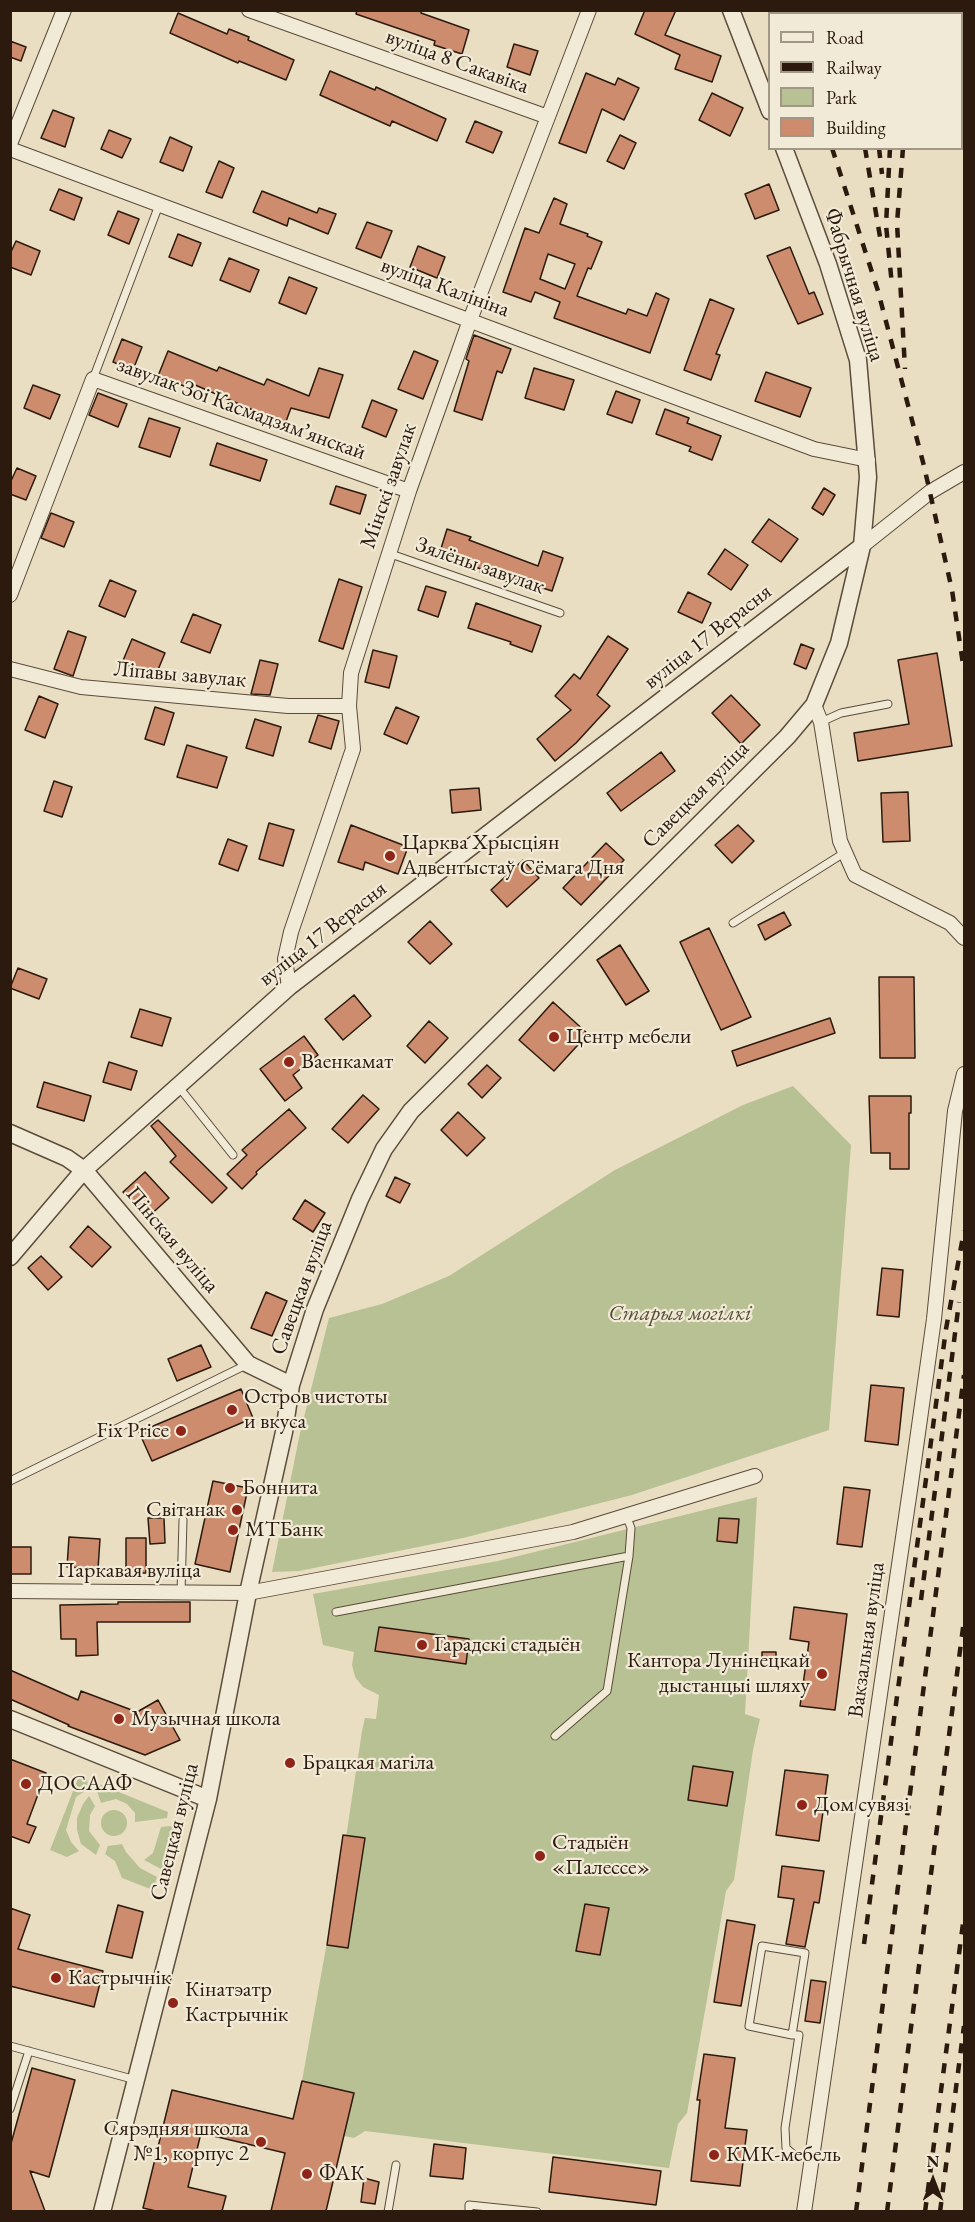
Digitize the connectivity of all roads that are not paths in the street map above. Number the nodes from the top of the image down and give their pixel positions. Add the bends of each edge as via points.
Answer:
1 (64, 10) edge
2 (249, 10) edge
3 (589, 10) edge
4 (731, 10) edge
5 (768, 106) edge
6 (548, 117) junction
7 (10, 144) edge
8 (10, 149) edge
9 (785, 150) edge
10 (159, 205) junction
11 (470, 320) junction
12 (93, 379) junction
13 (868, 460) junction
14 (964, 472) edge
15 (409, 491) junction
16 (862, 546) junction
17 (388, 553) junction
18 (10, 595) edge
19 (560, 613) dead end
20 (10, 669) edge
21 (888, 704) dead end
22 (814, 705) junction
23 (349, 706) junction
24 (821, 722) junction
25 (844, 853) junction
26 (733, 923) dead end
27 (964, 938) edge
28 (289, 987) junction
29 (964, 1074) edge
30 (178, 1086) junction
31 (10, 1133) edge
32 (233, 1155) dead end
33 (84, 1170) junction
34 (10, 1257) edge
35 (248, 1364) junction
36 (291, 1385) junction
37 (755, 1476) dead end
38 (10, 1481) edge
39 (626, 1515) junction
40 (183, 1520) dead end
41 (630, 1556) junction
42 (10, 1591) edge
43 (181, 1593) junction
44 (248, 1593) junction
45 (336, 1612) dead end
46 (10, 1719) edge
47 (555, 1736) dead end
48 (208, 1799) junction
49 (792, 2034) junction
50 (10, 2046) edge
51 (29, 2051) junction
52 (136, 2080) junction
53 (10, 2109) edge
54 (812, 2157) junction
55 (396, 2165) dead end
56 (102, 2211) edge
57 (388, 2211) edge
58 (469, 2211) edge
59 (537, 2211) edge
60 (804, 2211) edge

1 - 7 street
2 - 6 street, вуліца 8 Сакавіка
3 - 6 street, Мінскі завулак
4 - 5 street
6 - 11 street, Мінскі завулак
8 - 10 street, вуліца Калініна
9 - 13 street, Фабрычная вуліца via 828,264 858,360
10 - 11 street, вуліца Калініна
10 - 12 lane
11 - 13 street, вуліца Калініна via 814,449
11 - 15 street, Мінскі завулак
12 - 15 street, завулак Зоі Касмадзямʼянскай
12 - 18 street
13 - 16 street, Фабрычная вуліца
14 - 16 street via 930,492
15 - 17 street, Мінскі завулак
16 - 22 street, Савецкая вуліца via 839,643
16 - 28 street, вуліца 17 Верасня
17 - 19 lane, Зялёны завулак
17 - 23 street, Мінскі завулак via 351,673
20 - 23 street, Ліпавы завулак via 81,687 288,706
21 - 24 lane
22 - 24 street
22 - 36 street, Савецкая вуліца via 787,737 411,1111 384,1149 360,1199 315,1309
23 - 28 street, Мінскі завулак via 353,749 291,932 285,959
24 - 25 street
25 - 26 lane
25 - 27 street via 855,875 950,923
28 - 30 street, вуліца 17 Верасня
29 - 54 street, Вакзальная вуліца via 955,1111 916,1448
30 - 32 lane
30 - 33 street, вуліца 17 Верасня
31 - 33 street, Пінская вуліца via 67,1158
33 - 34 street, вуліца 17 Верасня
33 - 35 street, Пінская вуліца
35 - 36 street, Пінская вуліца
35 - 38 lane
36 - 44 street, Савецкая вуліца
37 - 39 street, Паркавая вуліца
39 - 41 lane via 631,1528
39 - 44 street, Паркавая вуліца via 573,1532
40 - 43 lane
41 - 45 lane
41 - 47 lane via 607,1691
42 - 43 street, Паркавая вуліца
43 - 44 street, Паркавая вуліца
44 - 48 street, Савецкая вуліца
46 - 48 street
48 - 52 street, Савецкая вуліца
49 - 49 lane via 749,2026 762,1946 805,1953
49 - 54 lane via 799,2035 785,2128 786,2148 794,2155
50 - 51 lane
51 - 52 lane
51 - 53 lane
52 - 56 street, Савецкая вуліца
54 - 60 street, Вакзальная вуліца
55 - 57 lane
58 - 59 lane via 470,2205

